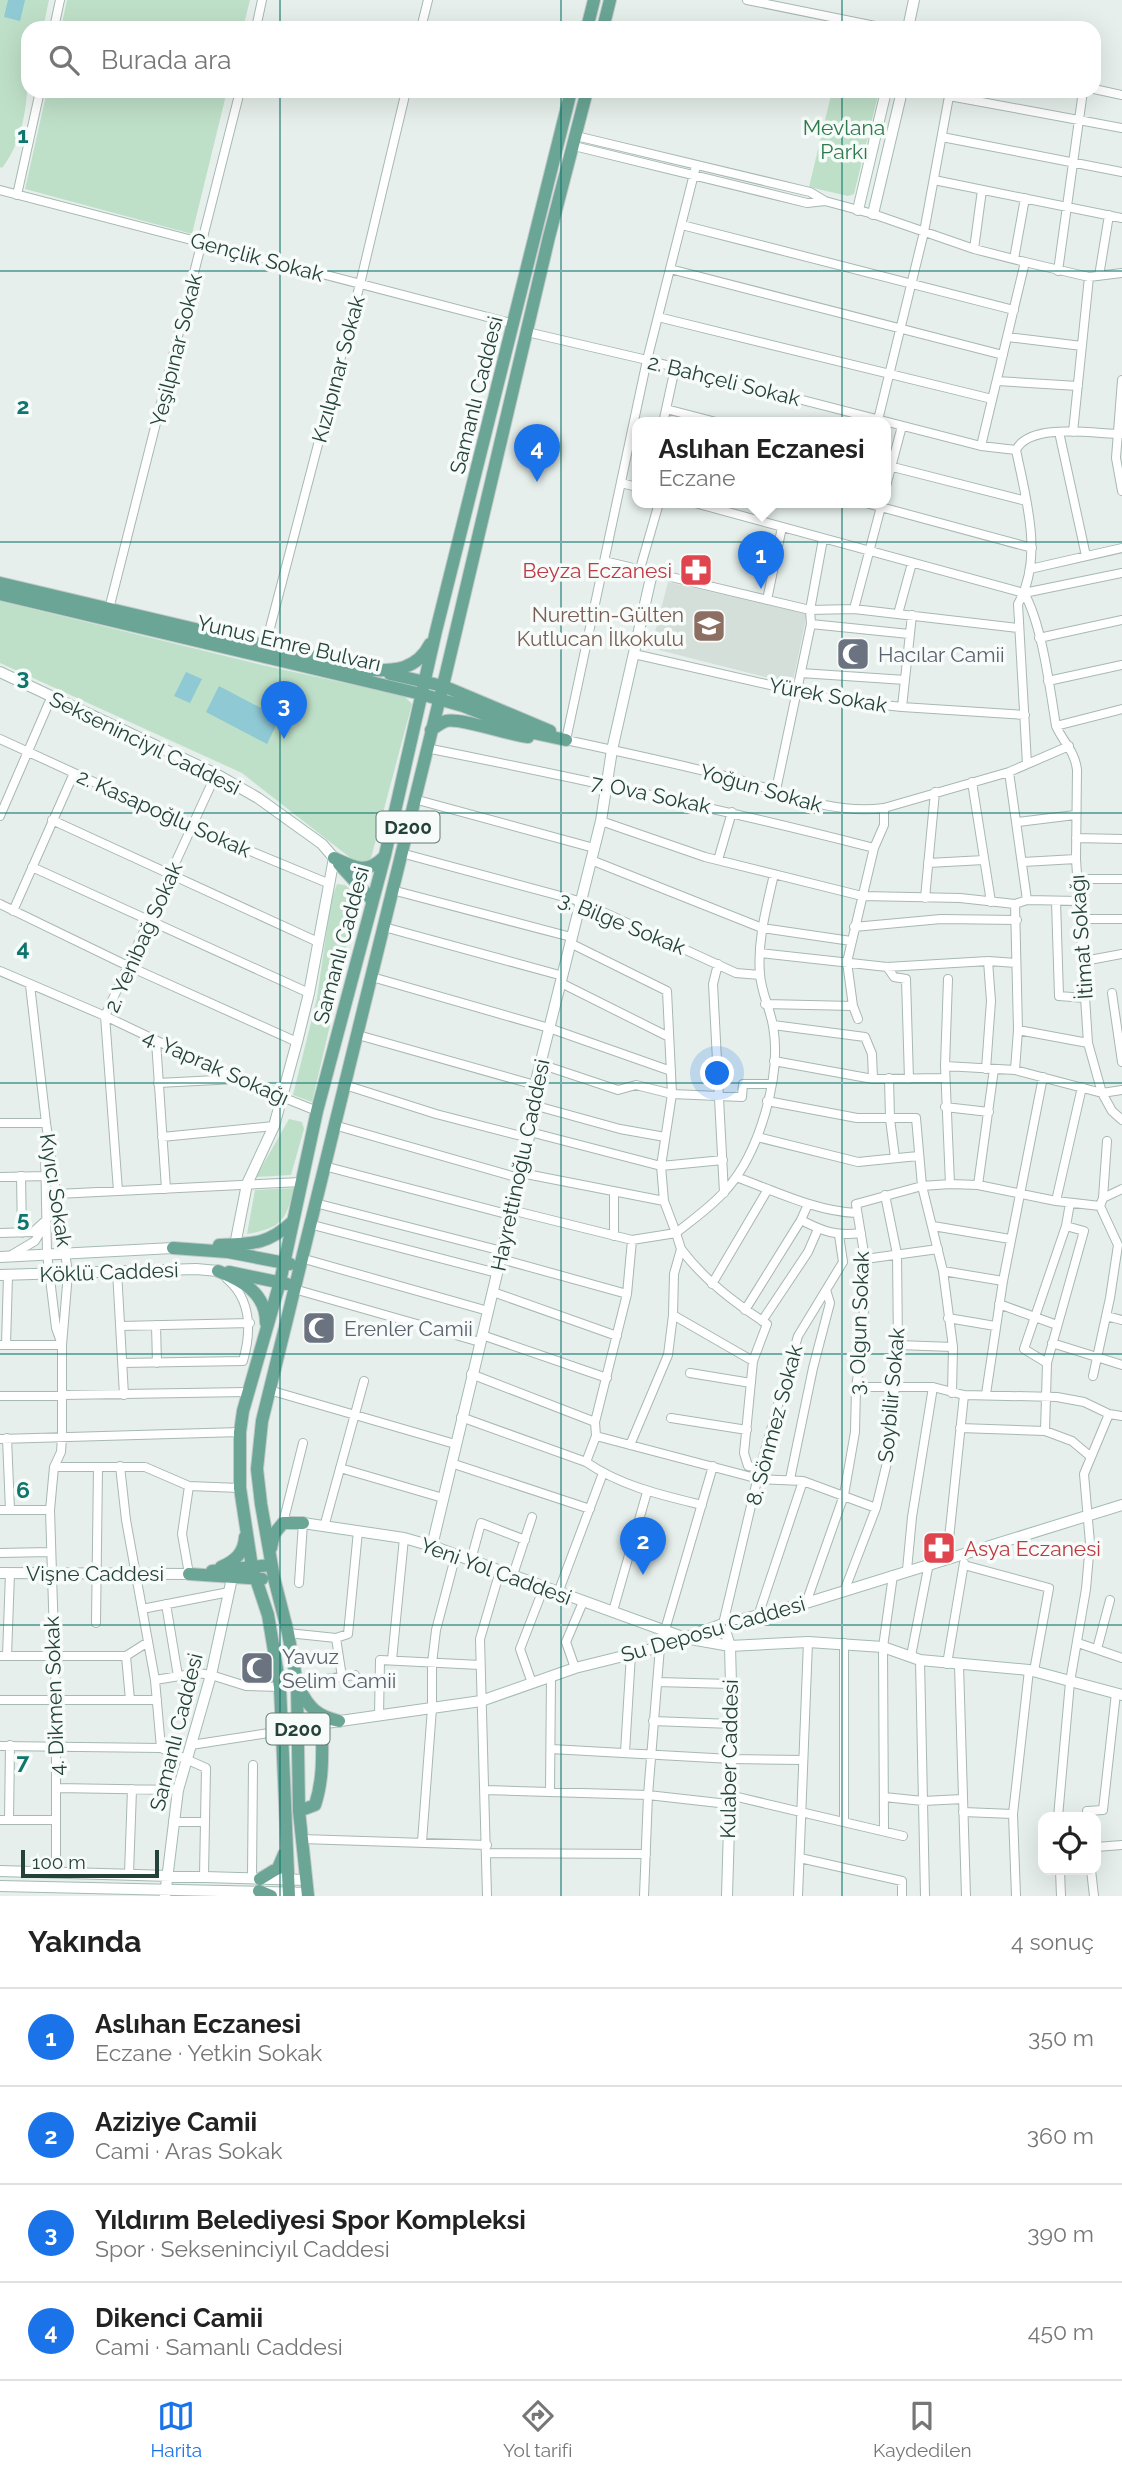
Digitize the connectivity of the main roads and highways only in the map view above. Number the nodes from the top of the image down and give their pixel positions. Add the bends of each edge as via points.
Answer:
1 (594, 0) edge
2 (610, 0) edge
3 (914, 0) edge
4 (589, 21) edge
5 (605, 21) edge
6 (910, 21) edge
7 (569, 98) edge
8 (585, 98) edge
9 (884, 98) edge
10 (900, 98) edge
11 (858, 210) road end
12 (873, 214) road end
13 (646, 571) road end
14 (0, 583) edge
15 (0, 594) edge
16 (436, 631) junction
17 (368, 670) junction
18 (0, 672) edge
19 (424, 681) junction
20 (441, 693) junction
21 (421, 694) junction
22 (431, 730) junction
23 (385, 855) junction
24 (334, 858) junction
25 (372, 900) junction
26 (292, 1221) junction
27 (235, 1245) junction
28 (173, 1248) junction
29 (4, 1257) edge
30 (300, 1262) junction
31 (284, 1263) junction
32 (218, 1271) junction
33 (4, 1275) edge
34 (280, 1282) junction
35 (294, 1287) junction
36 (267, 1326) junction
37 (261, 1504) junction
38 (1122, 1505) edge
39 (246, 1520) junction
40 (283, 1520) junction
41 (303, 1523) joint
42 (432, 1546) junction
43 (272, 1565) junction
44 (211, 1571) junction
45 (5, 1573) edge
46 (253, 1573) junction
47 (189, 1574) junction
48 (232, 1578) junction
49 (268, 1615) junction
50 (723, 1624) junction
51 (685, 1638) junction
52 (730, 1646) junction
53 (297, 1683) junction
54 (1119, 1694) edge
55 (339, 1721) junction
56 (322, 1724) junction
57 (298, 1727) junction
58 (282, 1731) junction
59 (299, 1811) junction
60 (285, 1847) junction
61 (0, 1871) edge
62 (167, 1875) junction
63 (0, 1886) edge
64 (261, 1886) edge
65 (308, 1889) edge
66 (288, 1890) edge
67 (89, 1892) edge
68 (129, 1892) edge
69 (166, 1892) edge
70 (236, 1893) edge
71 (727, 1896) edge

1 - 4 main road
2 - 5 main road
3 - 6 main road
7 - 16 main road, Samanlı Caddesi / D200
8 - 20 main road, Samanlı Caddesi / D200
9 - 11 main road
10 - 12 main road
13 - 42 main road, Hayrettinoğlu Caddesi via 601,821 535,1085 530,1135
14 - 17 main road, Yunus Emre Bulvarı
15 - 21 main road, Yunus Emre Bulvarı
16 - 17 main road, Yunus Emre Bulvarı via 413,664
16 - 19 main road, Samanlı Caddesi / D200
17 - 19 main road
18 - 24 main road, Sekseninciyıl Caddesi via 258,797
19 - 20 main road
19 - 21 main road, Samanlı Caddesi / D200
20 - 21 main road, Yunus Emre Bulvarı
20 - 22 main road, Samanlı Caddesi / D200
20 - 22 main road, Yunus Emre Bulvarı via 529,732 560,738 520,736 456,720
21 - 23 main road, Samanlı Caddesi / D200
22 - 30 main road, Samanlı Caddesi / D200
23 - 24 main road via 371,868
23 - 25 main road, Samanlı Caddesi / D200
24 - 25 main road
24 - 27 main road via 297,1042 274,1126 247,1184
25 - 26 main road, Samanlı Caddesi / D200
26 - 27 main road via 271,1239
26 - 31 main road, Samanlı Caddesi / D200
27 - 28 main road
28 - 29 main road, Köklü Caddesi
28 - 31 main road
30 - 31 main road
30 - 35 main road, Samanlı Caddesi / D200
31 - 34 main road, Samanlı Caddesi / D200
32 - 33 main road, Köklü Caddesi
32 - 34 main road
32 - 36 main road via 238,1279 257,1295
34 - 35 main road
34 - 36 main road, Samanlı Caddesi / D200
35 - 37 main road, Samanlı Caddesi / D200 via 262,1421 258,1458
36 - 39 main road, Samanlı Caddesi / D200 via 240,1432 240,1488
37 - 40 main road
37 - 43 main road, Samanlı Caddesi / D200
38 - 50 main road, Su Deposu Caddesi via 806,1603
39 - 44 main road via 242,1552
39 - 46 main road, Samanlı Caddesi / D200
40 - 41 main road
40 - 43 main road via 274,1534
41 - 42 main road, Yeni Yol Caddesi
42 - 51 main road, Yeni Yol Caddesi
43 - 46 main road
43 - 53 main road, D200
44 - 46 main road
44 - 47 main road
45 - 47 main road, Vişne Caddesi
46 - 48 main road
46 - 49 main road, D200
47 - 48 main road
48 - 49 main road via 256,1592
48 - 62 main road, Samanlı Caddesi via 211,1675 177,1790
49 - 58 main road, D200 via 281,1687
50 - 51 main road, Su Deposu Caddesi
50 - 52 main road, Kulaber Caddesi
51 - 52 main road, Yeni Yol Caddesi
51 - 55 main road, Su Deposu Caddesi via 575,1668 481,1701
52 - 54 main road, Yeni Yol Caddesi via 808,1642 883,1647 947,1664 1031,1670
52 - 71 main road, Kulaber Caddesi
53 - 55 main road via 312,1710
53 - 57 main road, D200
55 - 56 main road, Su Deposu Caddesi
56 - 57 main road, Su Deposu Caddesi
56 - 59 main road via 316,1805
57 - 58 main road
57 - 59 main road, D200
58 - 60 main road, D200
59 - 65 main road, D200
60 - 64 main road via 278,1868
60 - 66 main road, D200
61 - 62 main road
62 - 64 main road
62 - 69 main road, Samanlı Caddesi
63 - 67 main road
64 - 66 main road
64 - 70 main road
65 - 66 main road
67 - 68 main road
68 - 69 main road
69 - 70 main road

